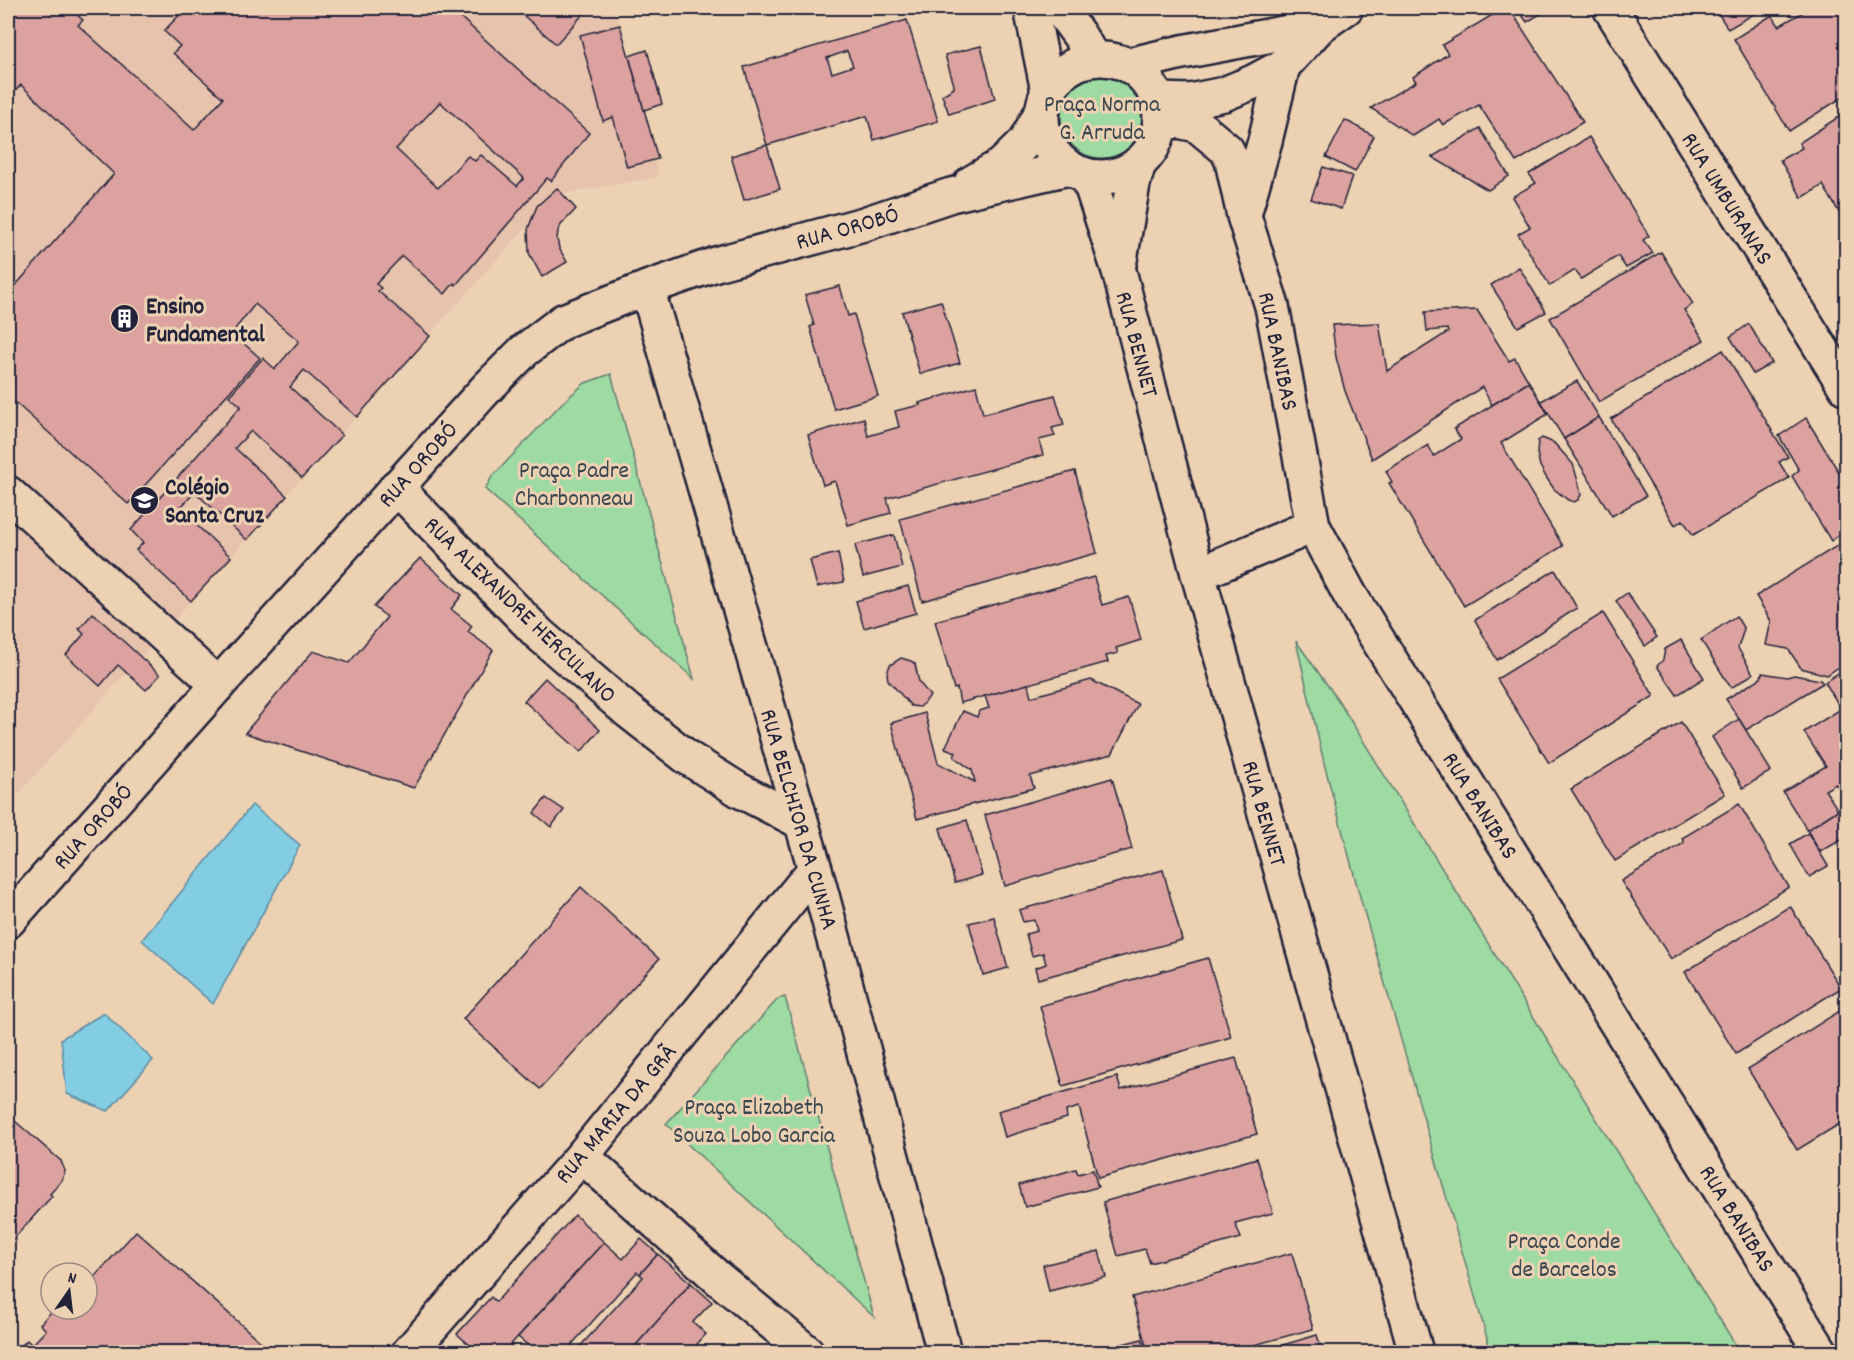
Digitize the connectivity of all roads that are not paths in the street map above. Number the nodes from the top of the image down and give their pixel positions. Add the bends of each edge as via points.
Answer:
1 (1031, 8) edge
2 (1059, 8) edge
3 (1610, 8) edge
4 (1333, 17) edge
5 (1094, 59) junction
6 (1128, 65) junction
7 (1283, 66) junction
8 (1045, 102) junction
9 (1159, 111) junction
10 (1140, 163) junction
11 (1076, 171) junction
12 (951, 195) junction
13 (1244, 216) junction
14 (1119, 271) junction
15 (647, 288) junction
16 (1846, 388) edge
17 (396, 487) junction
18 (8, 494) edge
19 (1313, 526) junction
20 (1198, 574) junction
21 (218, 685) junction
22 (801, 822) junction
23 (815, 869) junction
24 (8, 921) edge
25 (582, 1156) junction
26 (409, 1353) edge
27 (807, 1353) edge
28 (944, 1353) edge
29 (1416, 1353) edge
30 (1821, 1353) edge

1 - 8 street
2 - 5 street
3 - 16 street, RUA UMBURANAS
4 - 6 street
4 - 7 street
5 - 6 street
5 - 8 street via 1059,75
6 - 9 street via 1151,85
7 - 9 street via 1224,94
7 - 13 street
8 - 11 street via 1043,134 1053,153
8 - 12 street, RUA OROBÓ via 1025,142 1004,164
9 - 10 street via 1154,145
9 - 13 street, RUA BANIBAS via 1197,125 1227,150
10 - 11 street via 1123,173 1104,177
10 - 14 street, RUA BENNET via 1126,216
11 - 12 street, RUA OROBÓ
11 - 14 street, RUA BENNET via 1092,188
12 - 15 street, RUA OROBÓ via 864,224 719,262
13 - 19 street, RUA BANIBAS via 1272,306
14 - 20 street, RUA BENNET
15 - 17 street, RUA OROBÓ via 563,321 524,351
15 - 22 street, RUA BELCHIOR DA CUNHA
17 - 21 street, RUA OROBÓ
17 - 22 street, RUA ALEXANDRE HERCULANO via 539,634 628,711 688,758
18 - 21 street
19 - 20 street
19 - 30 street, RUA BANIBAS via 1350,595
20 - 29 street, RUA BENNET
21 - 24 street, RUA OROBÓ
22 - 23 street, RUA BELCHIOR DA CUNHA
23 - 25 street, RUA MARIA DA GRÃ
23 - 28 street, RUA BELCHIOR DA CUNHA
25 - 26 street, RUA MARIA DA GRÃ
25 - 27 street via 718,1280

